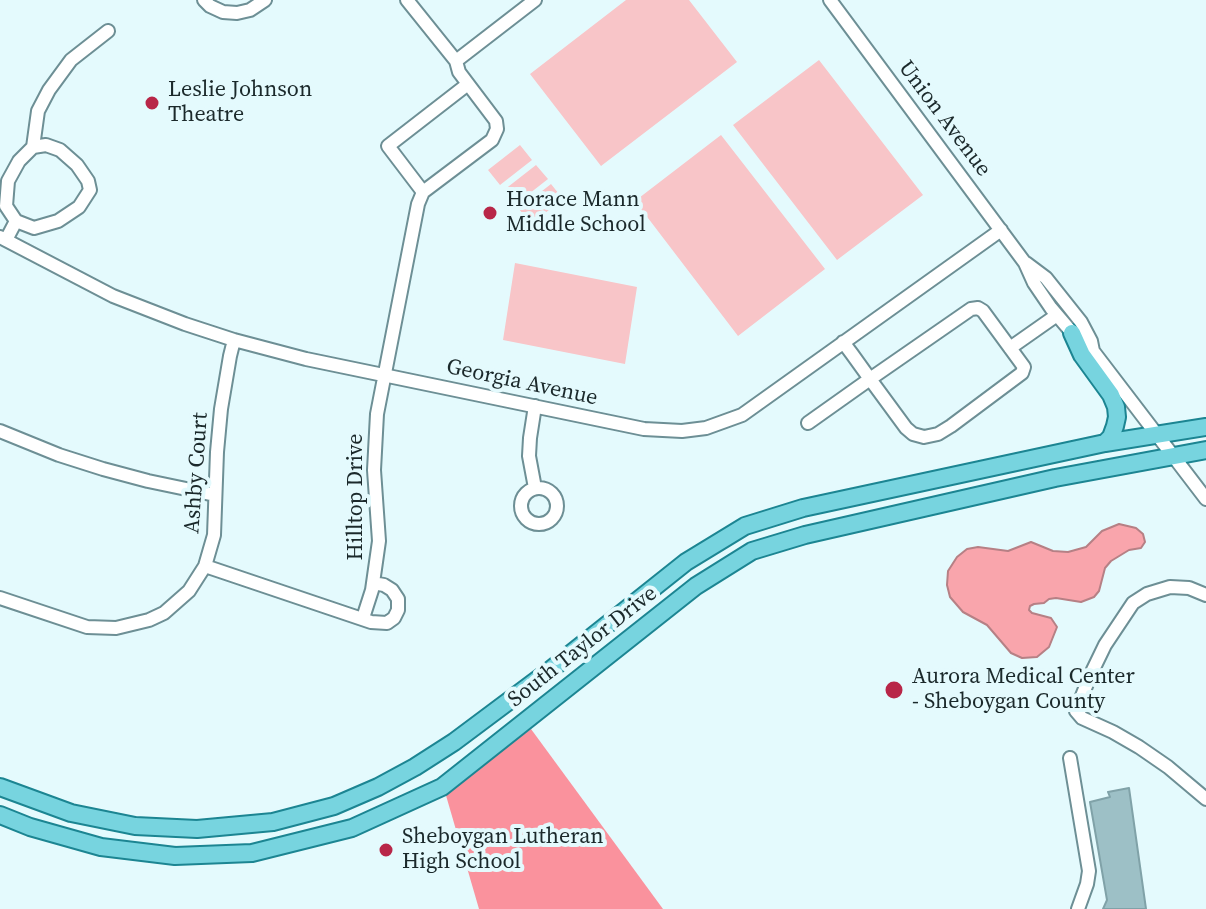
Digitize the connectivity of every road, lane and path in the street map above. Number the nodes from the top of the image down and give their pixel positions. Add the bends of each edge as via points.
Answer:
1 (204, 0) edge
2 (265, 0) edge
3 (407, 0) edge
4 (535, 0) edge
5 (830, 0) edge
6 (108, 31) dead end
7 (456, 61) junction
8 (468, 84) junction
9 (33, 147) junction
10 (423, 192) junction
11 (16, 221) junction
12 (1001, 230) junction
13 (3, 239) edge
14 (1025, 263) junction
15 (1057, 315) junction
16 (1072, 333) junction
17 (234, 340) junction
18 (843, 342) junction
19 (1010, 348) junction
20 (1093, 351) junction
21 (384, 375) junction
22 (870, 379) junction
23 (535, 406) junction
24 (808, 423) dead end
25 (1206, 427) edge
26 (0, 431) edge
27 (1157, 435) junction
28 (1105, 443) junction
29 (1206, 450) edge
30 (1173, 457) junction
31 (535, 488) dead end
32 (215, 495) junction
33 (1206, 499) edge
34 (205, 566) junction
35 (373, 583) junction
36 (1206, 595) edge
37 (0, 598) edge
38 (363, 618) junction
39 (1070, 758) dead end
40 (0, 787) edge
41 (1206, 799) edge
42 (0, 815) edge
43 (1078, 909) edge

1 - 2 street via 223,12 237,13
3 - 7 street
4 - 7 street
5 - 12 street, Union Avenue
6 - 9 street via 71,60 49,90 38,111
7 - 8 street
8 - 10 street via 496,121 497,131
8 - 10 street via 388,146
9 - 11 street via 8,181 6,206
9 - 11 street via 60,150 77,165 90,190 79,207 58,221 34,228
10 - 21 street, Hilltop Drive
11 - 13 street
12 - 14 street, Union Avenue
12 - 18 street, Georgia Avenue
13 - 17 street, Georgia Avenue via 113,296
14 - 15 street, Union Avenue
14 - 20 street, Union Avenue via 1046,278 1081,322
15 - 16 street, Union Avenue
15 - 19 street
16 - 20 street, Union Avenue
16 - 28 main road via 1116,407 1115,426
17 - 21 street, Georgia Avenue
17 - 32 street, Ashby Court via 221,409
18 - 22 street
18 - 23 street, Georgia Avenue via 742,415 706,428 654,430
19 - 22 street via 983,311 971,309
19 - 22 street via 1024,367 1022,373 938,434 913,434
20 - 27 street, Union Avenue
21 - 23 street, Georgia Avenue
21 - 35 street, Hilltop Drive via 374,442 379,541
22 - 24 street
23 - 31 street via 529,456
25 - 27 main road, South Taylor Drive
26 - 32 street via 103,469
27 - 28 main road, South Taylor Drive
27 - 30 street, Union Avenue
28 - 40 main road, South Taylor Drive via 803,508 745,526 686,562 454,742 334,806 273,822 197,829 135,826 84,816
29 - 30 main road, South Taylor Drive
30 - 33 street, Union Avenue
30 - 42 main road, South Taylor Drive via 996,491 752,551 696,586 442,787 352,828 252,853 175,856 101,847
32 - 34 street, Ashby Court via 214,535
34 - 37 street, Ashby Court via 177,603 125,627 87,627
34 - 38 street
35 - 38 street, Hilltop Drive
35 - 38 street via 392,590 398,610 387,623
36 - 41 street via 1170,587 1133,603 1105,645 1076,711 1149,754
39 - 43 street via 1089,871

